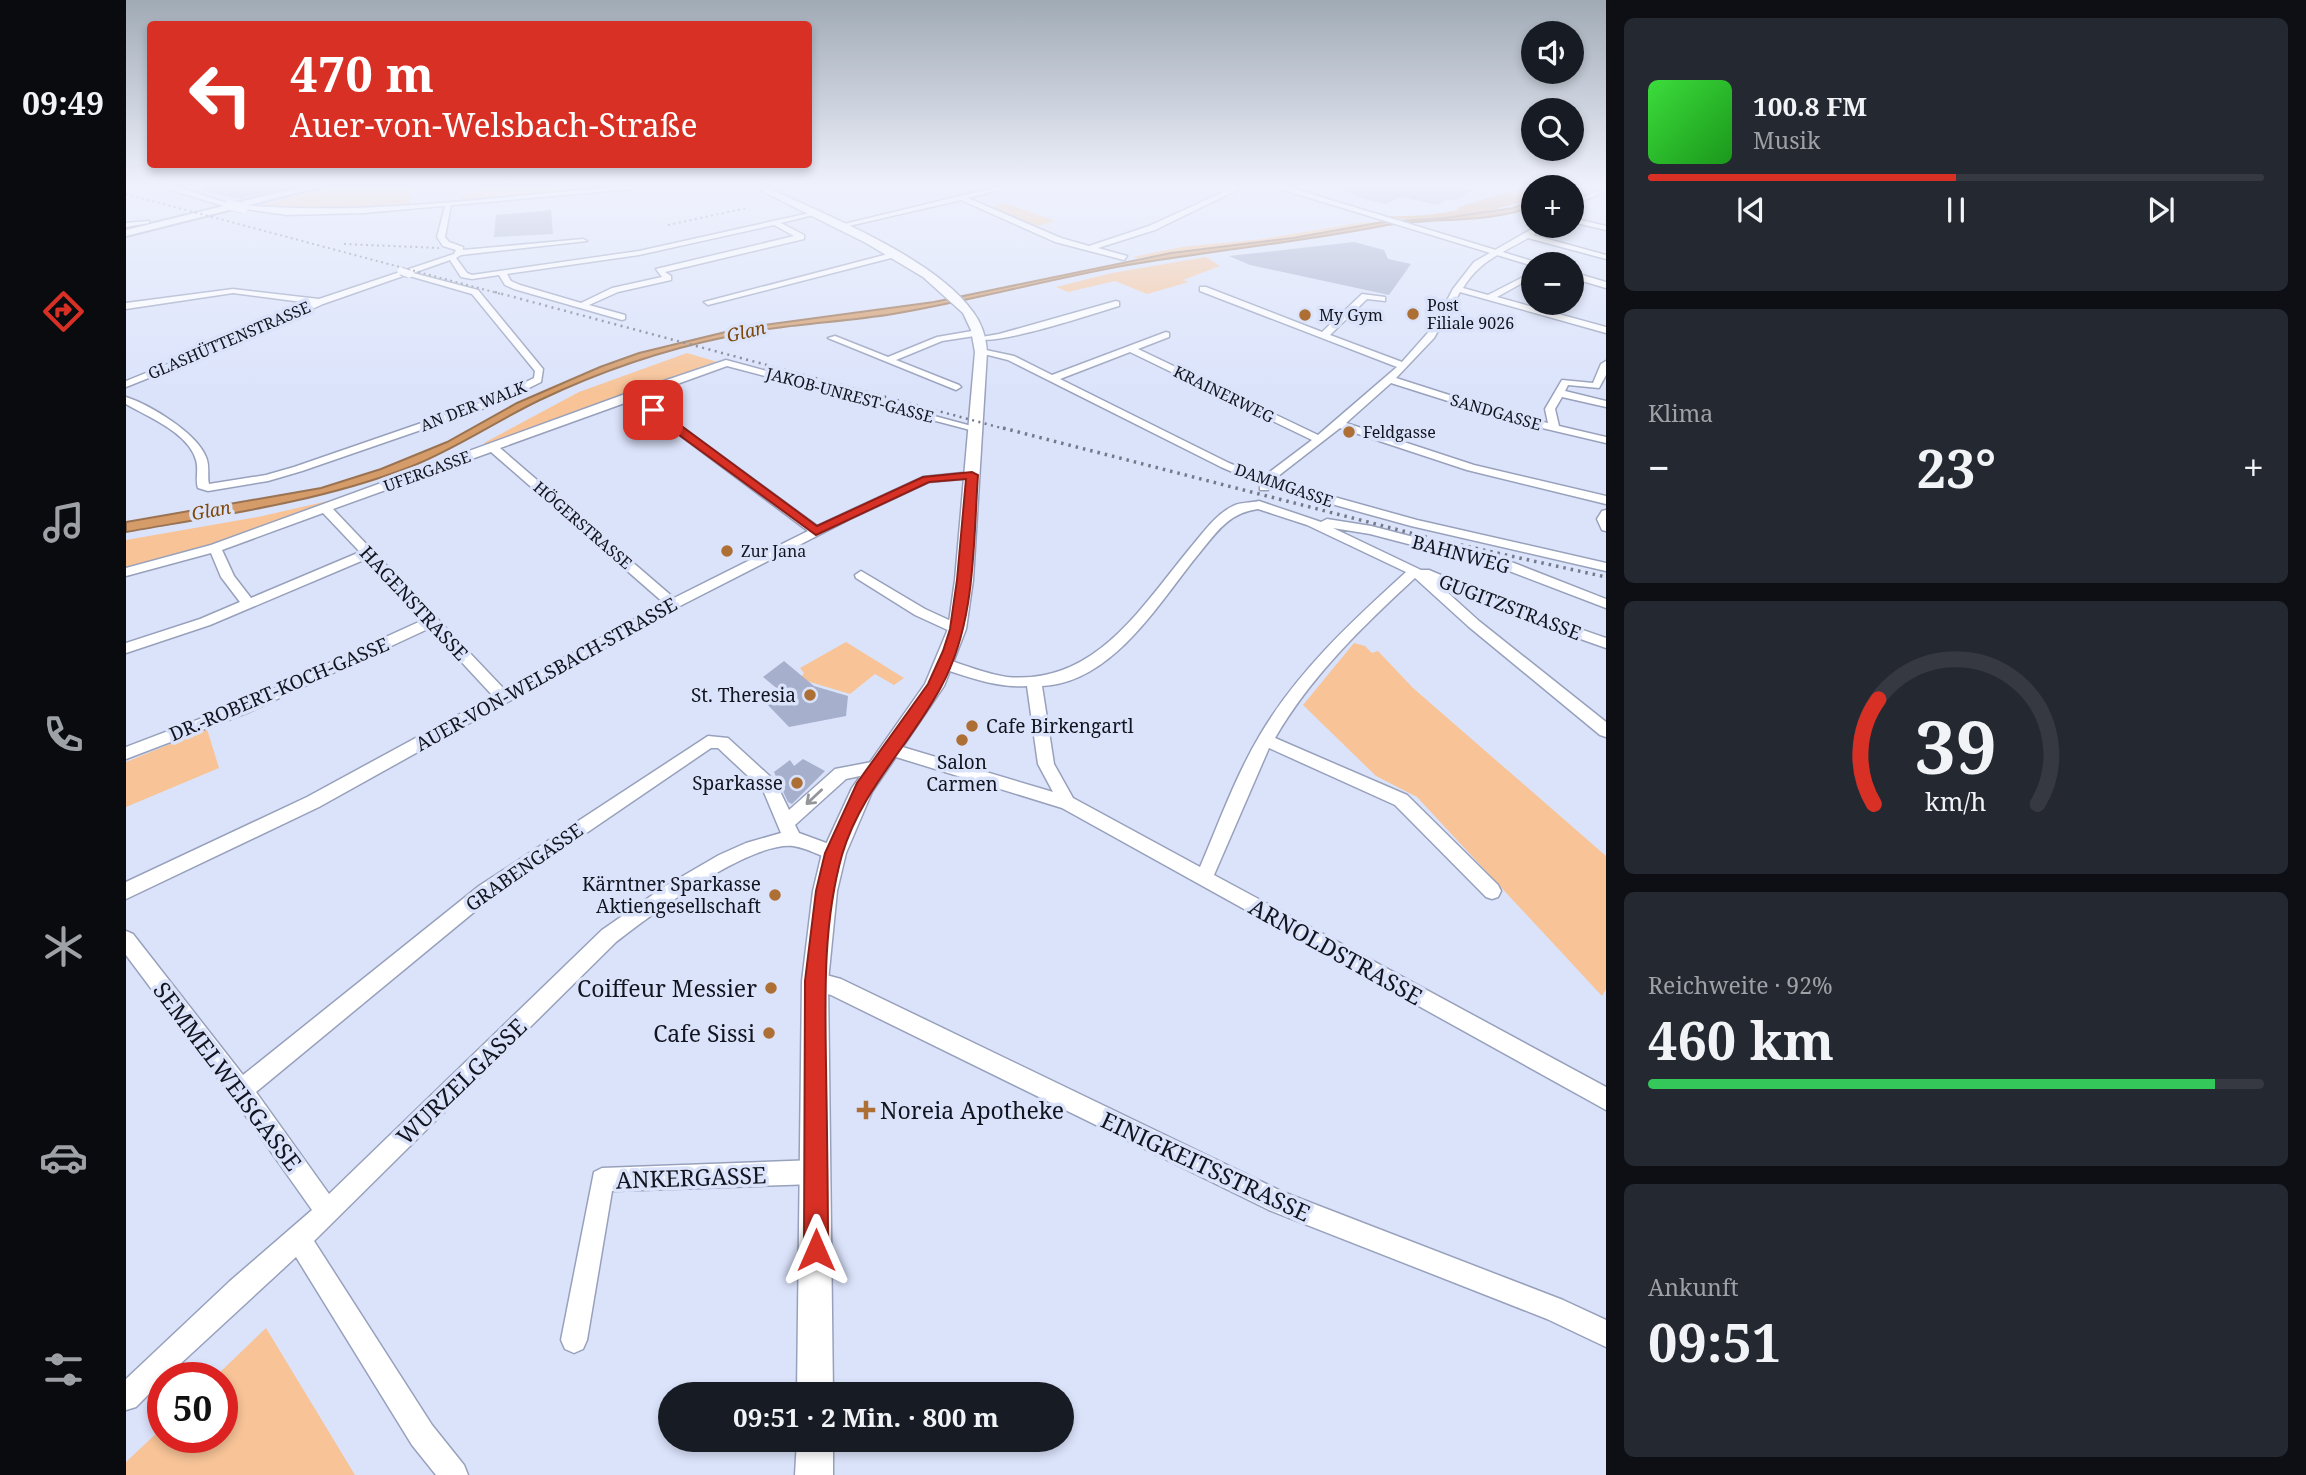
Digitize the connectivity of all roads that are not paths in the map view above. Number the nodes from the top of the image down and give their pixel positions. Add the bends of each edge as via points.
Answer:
1 (456, 255) edge
2 (454, 256) edge
3 (626, 256) edge
4 (641, 256) edge
5 (722, 256) edge
6 (889, 256) edge
7 (893, 256) edge
8 (1117, 256) edge
9 (1490, 256) edge
10 (1124, 258) dead end
11 (659, 271) junction
12 (502, 273) junction
13 (1584, 279) edge
14 (1521, 281) edge
15 (1606, 285) edge
16 (1203, 289) dead end
17 (1457, 289) junction
18 (349, 292) junction
19 (1491, 297) junction
20 (1382, 299) dead end
21 (320, 302) junction
22 (708, 302) dead end
23 (1116, 304) dead end
24 (582, 305) junction
25 (126, 306) edge
26 (622, 317) dead end
27 (1606, 330) edge
28 (1166, 335) dead end
29 (1324, 335) junction
30 (832, 338) dead end
31 (980, 341) junction
32 (1129, 348) junction
33 (888, 360) junction
34 (726, 363) joint
35 (1606, 364) edge
36 (1403, 366) junction
37 (1053, 378) junction
38 (1388, 379) junction
39 (126, 384) edge
40 (956, 387) dead end
41 (1559, 393) junction
42 (632, 395) junction
43 (126, 400) edge
44 (1606, 404) edge
45 (1338, 424) junction
46 (974, 428) junction
47 (1555, 429) junction
48 (1318, 439) junction
49 (1606, 440) edge
50 (492, 447) junction
51 (972, 475) junction
52 (1265, 486) junction
53 (1606, 500) edge
54 (325, 508) junction
55 (1606, 514) edge
56 (1311, 522) junction
57 (1606, 527) edge
58 (816, 531) junction
59 (215, 548) junction
60 (367, 554) junction
61 (1606, 567) edge
62 (1415, 571) junction
63 (126, 572) edge
64 (861, 575) dead end
65 (249, 604) junction
66 (673, 604) junction
67 (1606, 604) edge
68 (430, 622) junction
69 (957, 629) junction
70 (1606, 643) edge
71 (126, 648) edge
72 (945, 663) junction
73 (1034, 682) junction
74 (504, 698) junction
75 (1606, 731) edge
76 (1265, 740) junction
77 (126, 753) edge
78 (883, 758) junction
79 (1067, 803) junction
80 (790, 831) junction
81 (834, 853) junction
82 (1204, 878) junction
83 (126, 891) edge
84 (1492, 891) dead end
85 (126, 940) edge
86 (815, 981) junction
87 (241, 1090) junction
88 (1606, 1099) edge
89 (817, 1172) junction
90 (328, 1212) junction
91 (298, 1238) junction
92 (1606, 1334) edge
93 (573, 1340) dead end
94 (815, 1382) edge
95 (126, 1397) edge
96 (815, 1452) edge
97 (454, 1475) edge
98 (814, 1475) edge

1 - 12 street via 466,277
2 - 18 street, GLASHÜTTENSTRASSE
3 - 12 street
4 - 11 street
5 - 11 street
6 - 22 street
7 - 31 main road via 948,292 962,306
8 - 10 street
9 - 17 street
11 - 24 street via 668,278 615,290
12 - 24 street via 508,283
13 - 15 main road
14 - 19 street
16 - 29 street
17 - 19 street
17 - 36 street via 1433,334
18 - 21 street, GLASHÜTTENSTRASSE
18 - 43 street, AN DER WALK via 344,289 372,273 390,269 475,292 540,371 538,380 495,401 294,470 208,488 202,486 203,467 197,449
19 - 27 street
20 - 29 street via 1365,296
21 - 25 street via 233,291
21 - 39 street, GLASHÜTTENSTRASSE
23 - 31 street
24 - 26 street
28 - 32 street
29 - 36 street
30 - 33 street
31 - 33 street via 940,339
31 - 37 street, DAMMGASSE
31 - 46 main road
32 - 37 street
32 - 48 street, KRAINERWEG
33 - 40 street
34 - 42 street, UFERGASSE
34 - 46 street, JAKOB-UNREST-GASSE
35 - 41 street via 1598,385 1565,382
36 - 38 street
37 - 52 street, DAMMGASSE
38 - 45 street
38 - 47 street, SANDGASSE
41 - 44 street
41 - 47 street via 1550,409
42 - 50 street, UFERGASSE
42 - 58 street
45 - 48 street
45 - 53 street via 1484,473
46 - 51 main road
47 - 49 street, SANDGASSE
48 - 52 street
50 - 54 street, UFERGASSE
50 - 66 street, HÖGERSTRASSE
51 - 58 street, AUER-VON-WELSBACH-STRASSE via 927,479
51 - 69 main road
52 - 61 street, DAMMGASSE
54 - 59 street, UFERGASSE
54 - 60 street, HAGENSTRASSE
55 - 57 street
56 - 62 street
56 - 67 street, BAHNWEG via 1371,530 1509,566
56 - 73 street via 1259,505 1237,508 1215,526 1103,655 1074,673
58 - 66 street, AUER-VON-WELSBACH-STRASSE
59 - 63 street, UFERGASSE
59 - 65 street via 228,577
60 - 65 street
60 - 68 street, HAGENSTRASSE
62 - 70 street, GUGITZSTRASSE
62 - 75 street
62 - 76 street via 1347,635
64 - 69 street
65 - 71 street
66 - 74 street, AUER-VON-WELSBACH-STRASSE
68 - 74 street, HAGENSTRASSE
68 - 77 street, DR.-ROBERT-KOCH-GASSE via 256,703
69 - 72 main road
72 - 73 street via 988,678
72 - 78 main road
73 - 79 street via 1046,764
74 - 83 street, AUER-VON-WELSBACH-STRASSE via 292,813
76 - 82 street
76 - 84 street via 1401,800
78 - 79 street, ARNOLDSTRASSE
78 -> 80 street via 841,774
78 - 81 main road via 863,788
79 - 82 street, ARNOLDSTRASSE
80 - 81 street
80 - 87 street, GRABENGASSE via 769,786 722,742 708,742 485,892
80 - 90 street, WURZELGASSE via 665,895 609,936
81 - 86 main road
82 - 88 street, ARNOLDSTRASSE
85 - 87 street, SEMMELWEISGASSE
86 - 89 main road
86 - 92 street, EINIGKEITSSTRASSE via 834,986 1277,1202 1554,1309
87 - 90 street, SEMMELWEISGASSE
89 - 93 street, ANKERGASSE via 602,1180
89 - 94 main road
90 - 91 street, WURZELGASSE
91 - 95 street, WURZELGASSE
91 - 97 street via 422,1435
96 - 98 main road

